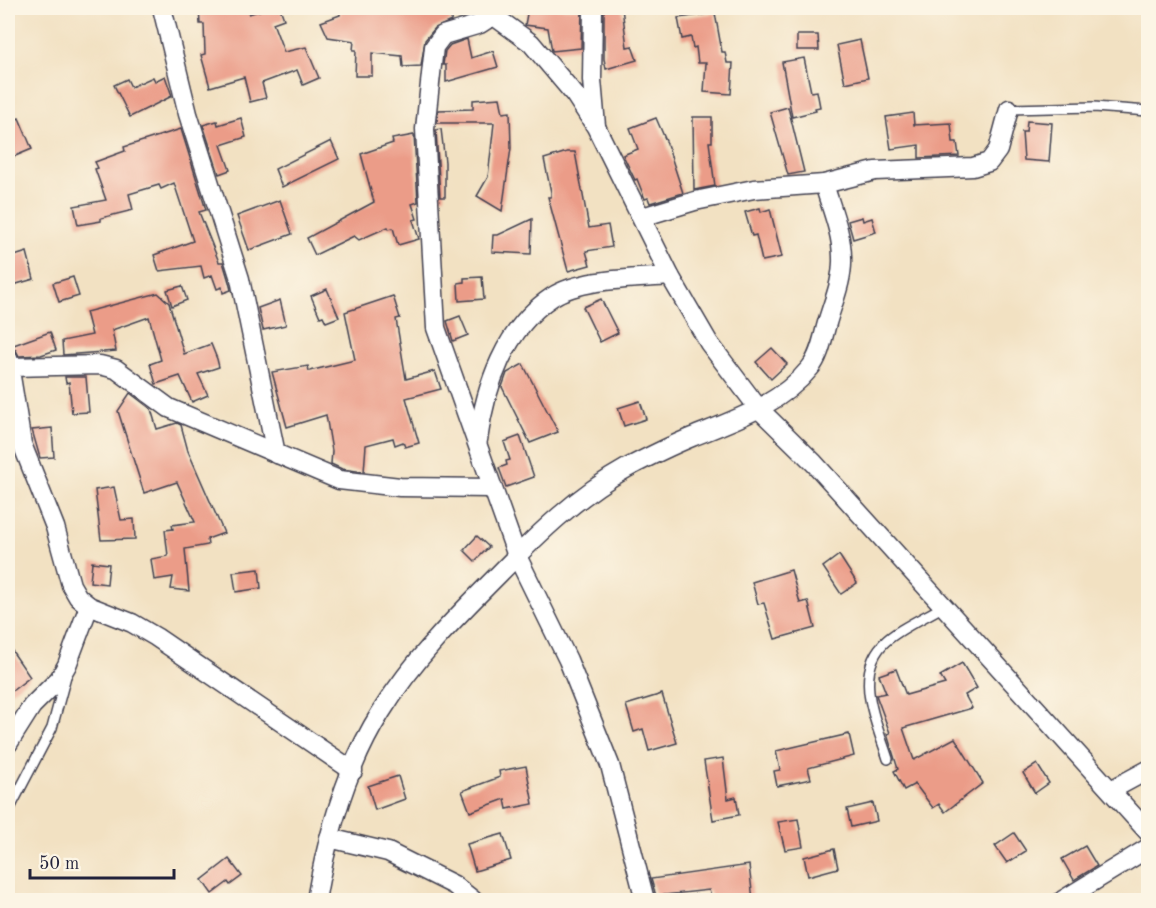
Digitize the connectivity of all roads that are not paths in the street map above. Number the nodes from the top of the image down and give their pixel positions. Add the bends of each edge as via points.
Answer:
1 (162, 8) edge
2 (593, 8) edge
3 (488, 11) edge
4 (1009, 109) joint
5 (1149, 111) edge
6 (596, 128) junction
7 (824, 184) junction
8 (642, 217) junction
9 (669, 276) junction
10 (9, 362) edge
11 (759, 409) junction
12 (478, 446) junction
13 (276, 454) junction
14 (492, 488) junction
15 (517, 556) junction
16 (89, 606) junction
17 (942, 607) junction
18 (67, 665) junction
19 (8, 744) edge
20 (888, 759) dead end
21 (1149, 770) edge
22 (352, 771) junction
23 (1111, 790) junction
24 (8, 812) edge
25 (1149, 832) edge
26 (329, 838) junction
27 (1149, 848) edge
28 (316, 900) edge
29 (472, 900) edge
30 (645, 900) edge
31 (1063, 900) edge

1 - 13 street via 188,114 240,279
2 - 6 street via 591,60
3 - 6 street via 531,43 575,95
3 - 12 street via 480,24 443,34 436,40 425,129 436,328
4 - 5 lane via 1094,107
4 - 7 street via 998,150 989,162 973,167 875,171
6 - 8 street
7 - 8 street via 727,194
7 - 11 street via 841,241 842,259 823,338 811,367
8 - 9 street
9 - 11 street via 709,343
9 - 12 street via 576,287 553,296 532,314 494,372 482,406
10 - 13 street via 116,369 169,408
10 - 16 street via 22,444 55,527 71,585
11 - 15 street via 665,448 624,470 582,497
11 - 17 street via 814,463
12 - 14 street
13 - 14 street via 339,480 370,486
14 - 15 street
15 - 22 street via 399,684
15 - 30 street via 568,660 610,765
16 - 18 street
16 - 22 street via 156,637
17 - 20 lane via 884,643 872,660 868,680 870,703
17 - 23 street
18 - 19 street via 59,679 32,706
18 - 24 lane via 52,728
21 - 23 street
22 - 26 street
23 - 25 street
26 - 28 street
26 - 29 street via 388,852 454,885
27 - 31 street

